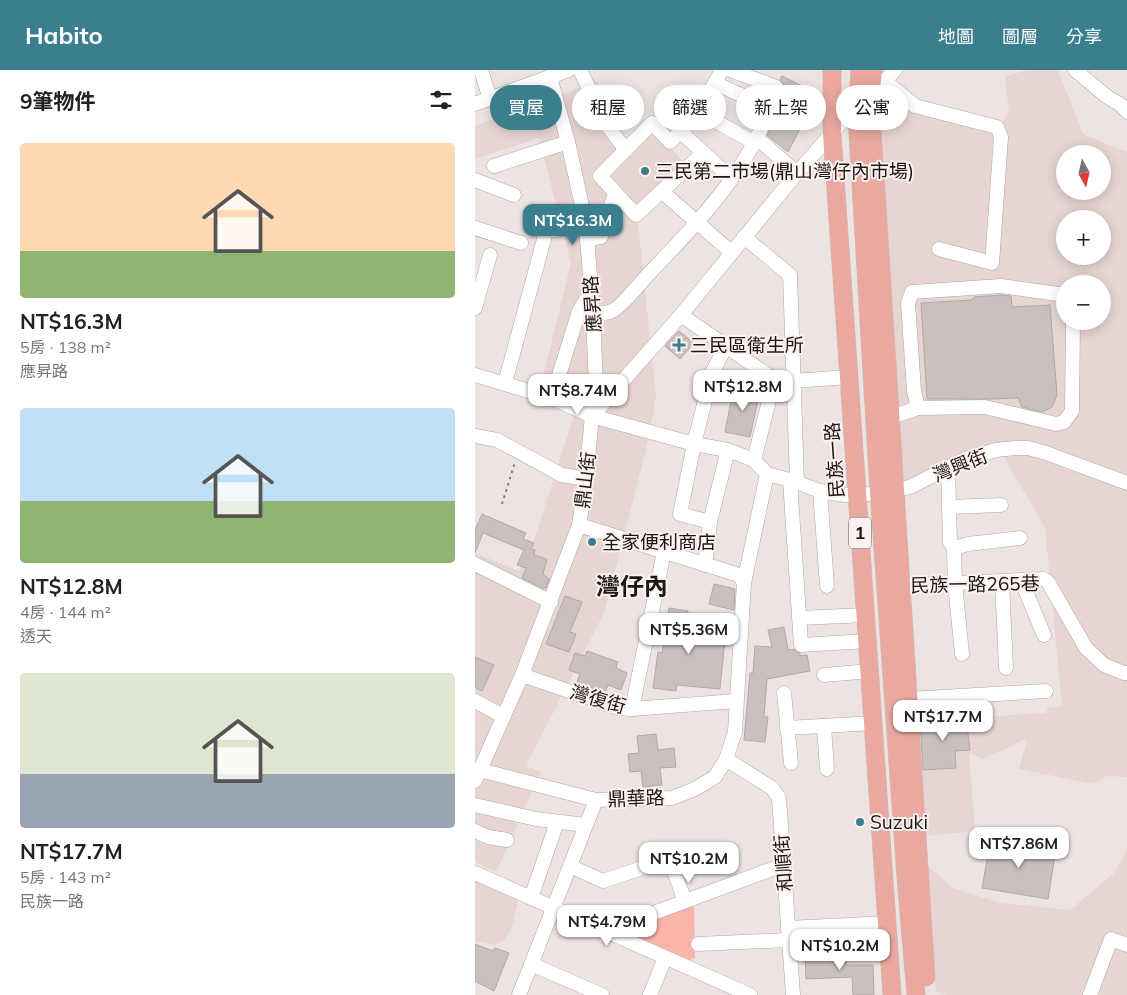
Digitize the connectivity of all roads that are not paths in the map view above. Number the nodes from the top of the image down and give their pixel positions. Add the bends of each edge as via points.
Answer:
1 (481, 70) edge
2 (569, 70) edge
3 (579, 70) edge
4 (722, 70) edge
5 (730, 70) edge
6 (832, 70) edge
7 (849, 70) edge
8 (860, 70) edge
9 (1075, 70) edge
10 (884, 74) edge
11 (550, 77) junction
12 (715, 83) joint
13 (528, 85) edge
14 (771, 85) edge
15 (853, 85) edge
16 (859, 85) edge
17 (875, 85) edge
18 (736, 93) edge
19 (490, 99) joint
20 (475, 104) edge
21 (1127, 112) edge
22 (726, 126) edge
23 (761, 130) edge
24 (836, 130) edge
25 (859, 130) edge
26 (860, 130) edge
27 (681, 132) joint
28 (832, 134) junction
29 (756, 141) junction
30 (569, 142) junction
31 (626, 150) junction
32 (703, 153) junction
33 (494, 166) dead end
34 (797, 173) junction
35 (731, 178) junction
36 (475, 180) edge
37 (615, 193) junction
38 (514, 195) dead end
39 (667, 196) dead end
40 (697, 222) junction
41 (586, 224) junction
42 (475, 228) edge
43 (744, 237) junction
44 (587, 238) junction
45 (521, 242) dead end
46 (939, 249) dead end
47 (731, 252) junction
48 (490, 255) dead end
49 (591, 291) junction
50 (1056, 294) edge
51 (475, 308) edge
52 (593, 315) junction
53 (681, 315) junction
54 (1073, 330) edge
55 (726, 346) junction
56 (475, 375) edge
57 (849, 376) junction
58 (793, 381) junction
59 (505, 384) junction
60 (552, 398) junction
61 (768, 405) dead end
62 (918, 408) junction
63 (592, 416) junction
64 (891, 418) junction
65 (475, 436) edge
66 (694, 444) junction
67 (728, 450) junction
68 (755, 460) junction
69 (947, 468) junction
70 (767, 474) junction
71 (586, 479) junction
72 (794, 481) junction
73 (1127, 483) edge
74 (820, 491) junction
75 (876, 492) junction
76 (1001, 505) dead end
77 (949, 507) junction
78 (710, 522) junction
79 (579, 525) junction
80 (1020, 538) dead end
81 (954, 548) junction
82 (664, 552) junction
83 (475, 564) edge
84 (705, 565) junction
85 (1021, 580) junction
86 (1002, 581) junction
87 (743, 583) junction
88 (955, 584) junction
89 (827, 586) dead end
90 (894, 586) junction
91 (551, 602) junction
92 (866, 615) junction
93 (800, 618) junction
94 (1044, 635) dead end
95 (868, 641) junction
96 (962, 654) dead end
97 (1006, 668) dead end
98 (870, 672) junction
99 (1127, 673) edge
100 (522, 675) junction
101 (824, 675) dead end
102 (1046, 691) dead end
103 (783, 693) dead end
104 (909, 699) junction
105 (475, 701) edge
106 (736, 701) junction
107 (632, 709) junction
108 (503, 716) junction
109 (874, 723) junction
110 (824, 726) junction
111 (787, 728) junction
112 (726, 759) junction
113 (791, 763) dead end
114 (827, 769) dead end
115 (477, 775) edge
116 (596, 800) junction
117 (475, 806) edge
118 (557, 822) junction
119 (586, 825) junction
120 (475, 831) edge
121 (507, 840) dead end
122 (899, 845) junction
123 (667, 852) dead end
124 (783, 865) junction
125 (570, 866) junction
126 (645, 866) dead end
127 (475, 873) edge
128 (531, 898) junction
129 (685, 901) junction
130 (553, 908) junction
131 (888, 923) junction
132 (605, 931) junction
133 (788, 934) junction
134 (698, 944) dead end
135 (1127, 945) edge
136 (665, 958) junction
137 (531, 964) junction
138 (519, 995) edge
139 (602, 995) edge
140 (650, 995) edge
141 (750, 995) edge
142 (793, 995) edge
143 (893, 995) edge
144 (903, 995) edge
145 (916, 995) edge
146 (927, 995) edge
147 (1090, 995) edge

1 - 19 street
2 - 11 street
3 - 31 street via 606,124
4 - 12 street
5 - 14 street
6 - 28 main road, 民族一路 / 1
7 - 15 main road, 民族一路 / 1
8 - 16 main road, 民族一路 / 1
9 - 21 street
10 - 17 main road, 民族一路 / 1
10 - 46 street via 915,106 997,127 1001,137 992,263
11 - 13 street
11 - 30 street, 應昇路
12 - 18 street
19 - 20 street
22 - 29 street
23 - 29 street
24 - 28 street
25 - 75 main road, 民族一路 / 1
26 - 64 main road, 民族一路 / 1
27 - 31 street via 670,142 652,123
27 - 32 street
28 - 34 street
28 - 57 main road, 民族一路 / 1
29 - 34 street
29 - 35 street
30 - 33 street
30 - 41 street, 應昇路
31 - 37 street via 600,176
32 - 35 street
32 - 37 street via 636,215
34 - 43 street
35 - 40 street
36 - 38 street
37 - 44 street via 601,237
39 - 40 street
40 - 47 street
40 - 52 street via 614,311
41 - 44 street, 應昇路
41 - 59 street via 546,232
42 - 45 street
43 - 47 street
43 - 58 street via 790,275
44 - 49 street, 應昇路
47 - 53 street
48 - 51 street
49 - 52 street, 應昇路
49 - 60 street via 579,311
50 - 62 street via 1001,286 912,292 908,302
52 - 63 street, 應昇路 via 596,386
53 - 55 street
53 - 63 street
54 - 62 street via 1072,411 1065,422 1056,424 985,407
55 - 58 street via 775,380
55 - 66 street via 712,372
56 - 59 street
57 - 58 street
57 - 75 main road, 民族一路 / 1
58 - 72 street
59 - 60 street
60 - 63 street
61 - 68 street
62 - 64 street
63 - 66 street
63 - 71 street, 鼎山街
64 - 75 main road, 民族一路 / 1
65 - 71 street via 497,440 562,475
66 - 67 street
66 - 78 street via 680,514
67 - 68 street
67 - 78 street
68 - 70 street
69 - 73 street, 灣興街 via 996,450 1028,448
69 - 75 street, 灣興街 via 910,487
69 - 77 street
70 - 72 street, 灣興街
70 - 87 street, 鼎華路
71 - 79 street, 鼎山街
72 - 74 street, 灣興街
72 - 93 street
74 - 75 street, 灣興街 via 845,496
74 - 89 street
75 - 90 main road, 民族一路 / 1
75 - 92 main road, 民族一路 / 1
75 - 122 main road, 民族一路 / 1
76 - 77 street
77 - 81 street via 950,542
78 - 84 street
79 - 82 street
79 - 91 street, 鼎山街
80 - 81 street
81 - 88 street
82 - 84 street
82 - 107 street
83 - 91 street
84 - 87 street via 739,574
85 - 86 street, 民族一路265巷
85 - 94 street
85 - 99 street, 民族一路265巷 via 1044,579 1048,582 1087,648 1104,665
86 - 88 street, 民族一路265巷
86 - 97 street
87 - 106 street, 鼎華路
88 - 90 street, 民族一路265巷
88 - 96 street
90 - 104 main road, 民族一路 / 1
90 - 122 main road, 民族一路 / 1
91 - 100 street, 鼎山街
92 - 93 street
92 - 95 main road, 民族一路 / 1
93 - 95 street via 801,645
95 - 98 main road, 民族一路 / 1
98 - 101 street
98 - 109 main road, 民族一路 / 1
100 - 107 street, 灣復街 via 618,708
100 - 108 street, 鼎山街
102 - 104 street
103 - 111 street
104 - 122 main road, 民族一路 / 1
105 - 108 street
106 - 107 street, 灣復街
106 - 112 street, 鼎華路 via 735,732
108 - 115 street, 鼎山街
109 - 110 street
109 - 122 main road, 民族一路 / 1
110 - 111 street
110 - 114 street
111 - 113 street
112 - 116 street, 鼎華路 via 715,777 695,790 672,798
112 - 124 street, 和順街 via 772,788 779,798
115 - 116 street, 鼎華路
116 - 119 street
117 - 118 street
118 - 119 street
118 - 128 street
119 - 125 street
120 - 121 street
122 - 131 main road, 民族一路 / 1
122 - 144 main road, 民族一路 / 1
122 - 145 main road, 民族一路 / 1
122 - 146 main road, 民族一路 / 1
123 - 129 street
124 - 129 street
124 - 133 street, 和順街
125 - 126 street via 603,880
125 - 130 street
127 - 128 street
128 - 130 street
129 - 132 street
130 - 132 street
130 - 137 street
131 - 133 street
131 - 143 main road, 民族一路 / 1
132 - 136 street
133 - 134 street
133 - 142 street, 和順街
135 - 147 street via 1111,939
136 - 140 street
136 - 141 street
137 - 138 street
137 - 139 street

